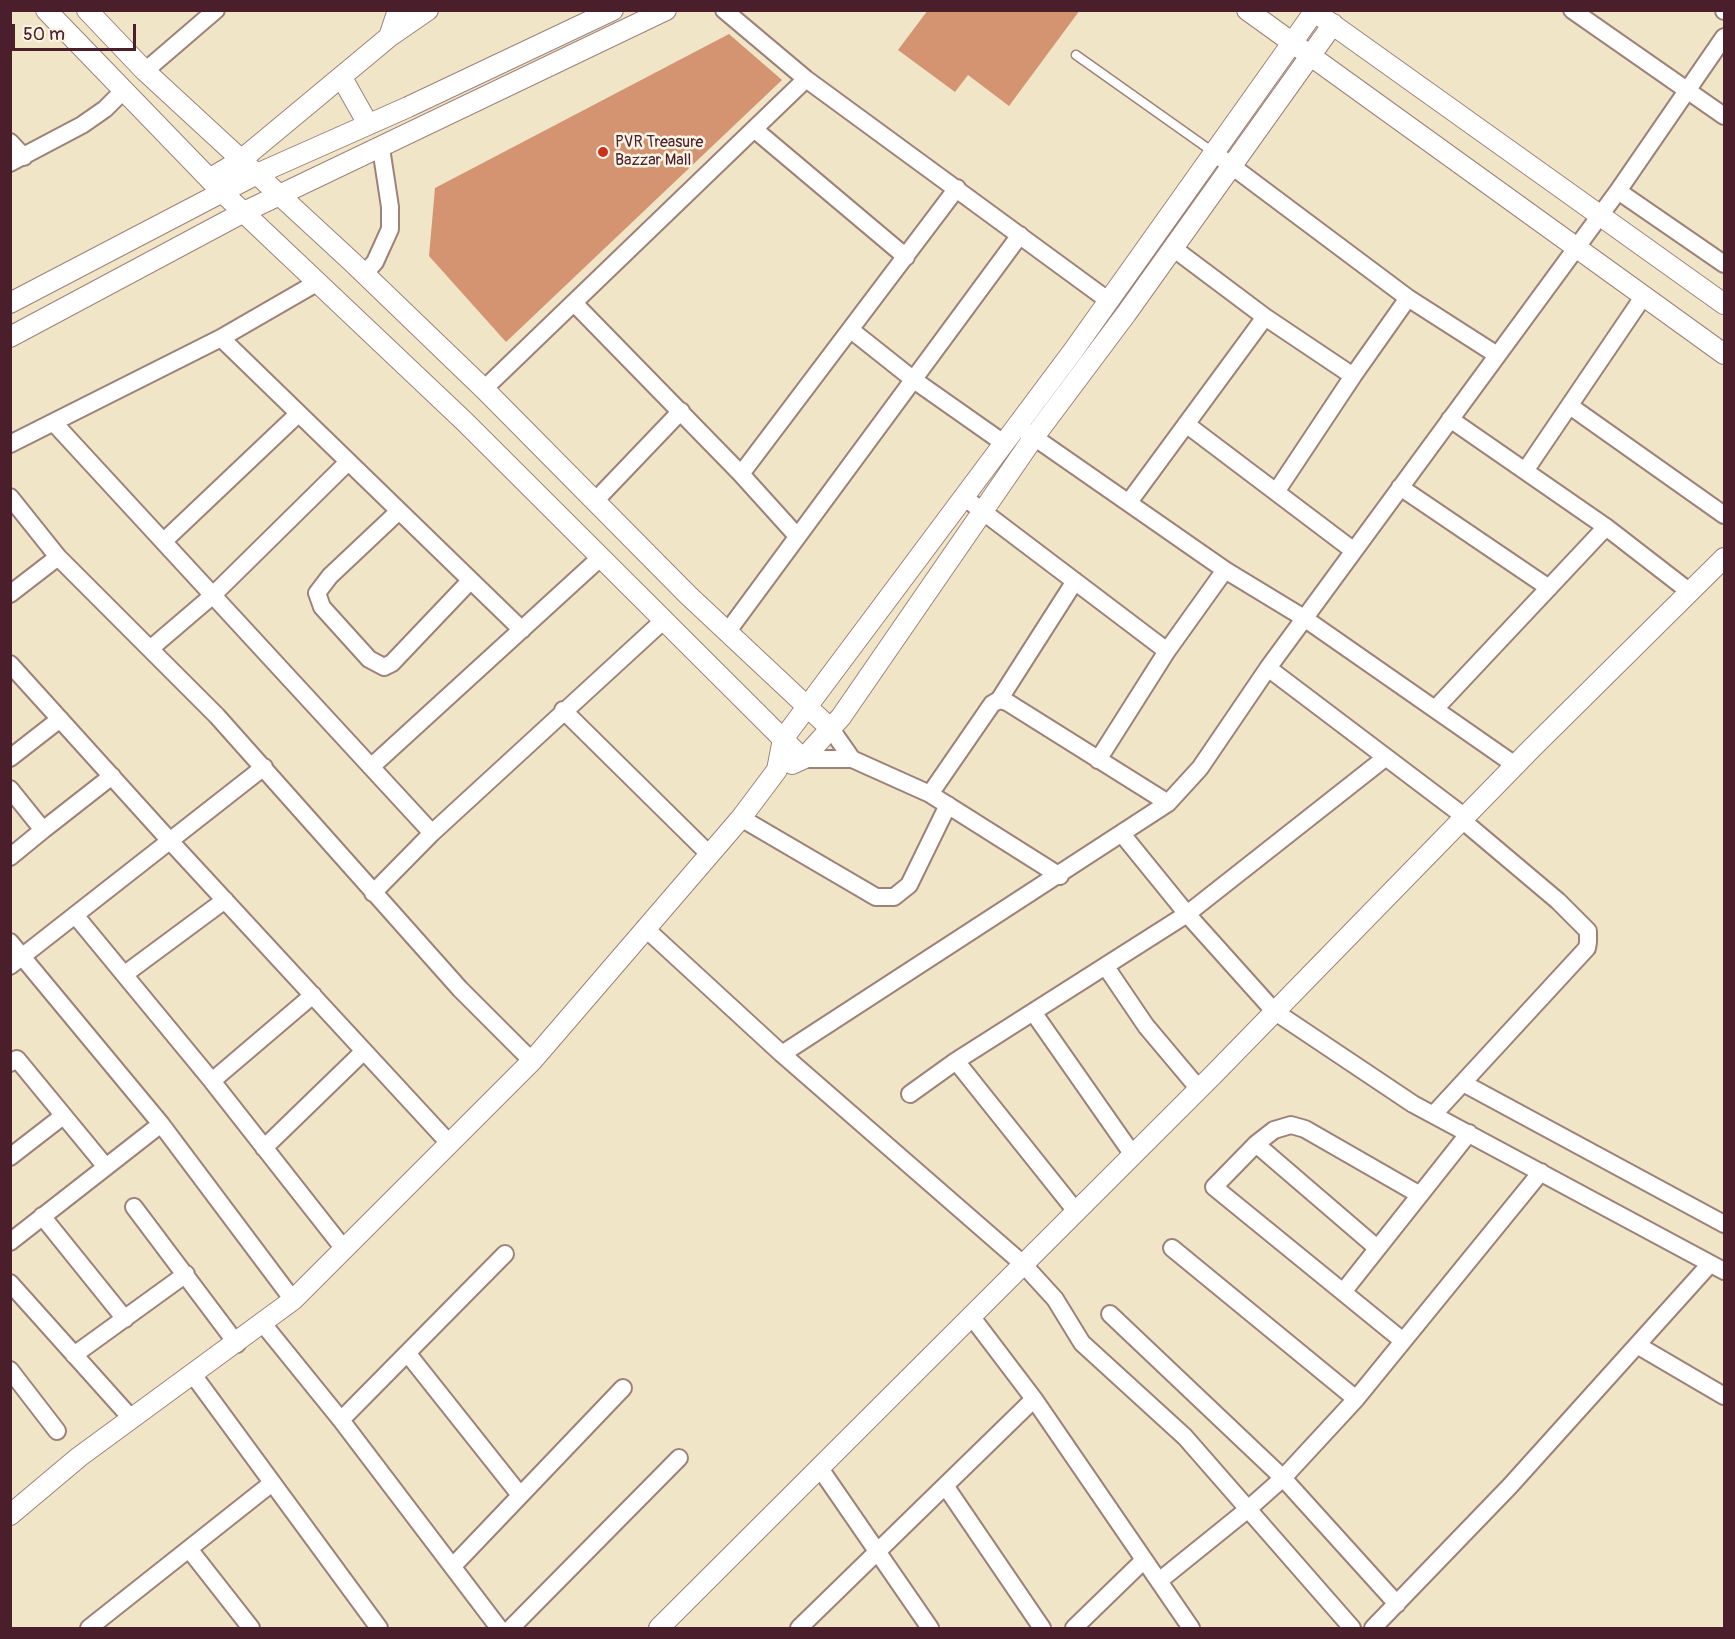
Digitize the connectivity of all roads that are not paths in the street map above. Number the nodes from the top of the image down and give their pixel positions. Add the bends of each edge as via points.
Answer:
1 (46, 10) edge
2 (87, 10) edge
3 (216, 10) edge
4 (398, 10) edge
5 (428, 10) edge
6 (613, 10) edge
7 (666, 10) edge
8 (724, 10) edge
9 (1247, 10) edge
10 (1572, 10) edge
11 (1314, 11) edge
12 (1335, 17) edge
13 (1725, 37) edge
14 (389, 38) junction
15 (1291, 42) junction
16 (1076, 55) dead end
17 (1311, 56) junction
18 (145, 71) junction
19 (342, 78) junction
20 (806, 79) junction
21 (1687, 91) junction
22 (122, 92) junction
23 (1725, 116) edge
24 (368, 124) junction
25 (754, 129) junction
26 (10, 142) edge
27 (381, 148) junction
28 (1213, 152) junction
29 (17, 160) edge
30 (242, 160) junction
31 (1230, 165) junction
32 (256, 174) junction
33 (215, 186) junction
34 (957, 188) junction
35 (1618, 191) junction
36 (280, 194) junction
37 (244, 212) junction
38 (1600, 216) junction
39 (1020, 235) junction
40 (1173, 248) junction
41 (1576, 249) junction
42 (906, 257) junction
43 (1725, 264) edge
44 (364, 274) junction
45 (318, 282) junction
46 (13, 297) edge
47 (1643, 297) junction
48 (1408, 298) junction
49 (1109, 301) junction
50 (575, 303) junction
51 (1725, 304) edge
52 (1265, 317) junction
53 (851, 330) junction
54 (10, 337) edge
55 (221, 338) junction
56 (1725, 354) edge
57 (1497, 355) junction
58 (1353, 376) junction
59 (914, 380) junction
60 (484, 389) junction
61 (1570, 406) junction
62 (681, 411) junction
63 (298, 414) junction
64 (1450, 419) junction
65 (54, 423) junction
66 (1186, 424) junction
67 (1026, 431) junction
68 (10, 444) edge
69 (1005, 444) junction
70 (348, 462) junction
71 (1525, 471) junction
72 (741, 474) junction
73 (1400, 487) junction
74 (1276, 492) junction
75 (10, 497) edge
76 (965, 498) junction
77 (595, 501) junction
78 (1129, 502) junction
79 (399, 511) junction
80 (982, 512) junction
81 (1725, 515) edge
82 (1606, 527) junction
83 (797, 536) junction
84 (164, 541) junction
85 (1354, 551) junction
86 (58, 557) junction
87 (600, 558) junction
88 (1725, 558) edge
89 (1225, 570) junction
90 (470, 581) junction
91 (1075, 581) junction
92 (1549, 588) junction
93 (1690, 592) junction
94 (10, 594) edge
95 (212, 596) junction
96 (1304, 618) junction
97 (664, 620) junction
98 (522, 630) junction
99 (728, 632) junction
100 (150, 649) junction
101 (1167, 651) junction
102 (10, 664) edge
103 (1268, 668) junction
104 (999, 700) junction
105 (808, 707) junction
106 (1435, 709) junction
107 (563, 710) junction
108 (60, 719) junction
109 (831, 729) junction
110 (783, 740) junction
111 (10, 758) edge
112 (1385, 758) junction
113 (803, 759) junction
114 (852, 759) junction
115 (1098, 760) junction
116 (1515, 765) junction
117 (264, 767) junction
118 (371, 767) junction
119 (777, 770) junction
120 (112, 776) junction
121 (10, 789) edge
122 (930, 794) junction
123 (1168, 803) junction
124 (948, 805) junction
125 (741, 818) junction
126 (1463, 819) junction
127 (43, 830) junction
128 (432, 833) junction
129 (1122, 834) junction
130 (171, 842) junction
131 (709, 854) junction
132 (10, 857) edge
133 (1060, 876) junction
134 (373, 893) junction
135 (225, 900) junction
136 (1187, 914) junction
137 (75, 915) junction
138 (645, 928) junction
139 (10, 942) edge
140 (16, 961) edge
141 (1106, 967) junction
142 (125, 974) junction
143 (313, 995) junction
144 (1274, 1011) junction
145 (1033, 1012) junction
146 (364, 1051) junction
147 (782, 1054) junction
148 (532, 1060) junction
149 (956, 1061) junction
150 (10, 1063) edge
151 (212, 1081) junction
152 (1463, 1083) junction
153 (1199, 1089) junction
154 (910, 1094) dead end
155 (1434, 1114) junction
156 (63, 1116) junction
157 (161, 1124) junction
158 (1469, 1133) junction
159 (449, 1143) junction
160 (1256, 1144) junction
161 (264, 1148) junction
162 (1133, 1155) junction
163 (10, 1157) edge
164 (106, 1167) junction
165 (1541, 1172) junction
166 (1420, 1195) junction
167 (134, 1207) dead end
168 (1075, 1210) junction
169 (42, 1216) junction
170 (1725, 1224) edge
171 (10, 1242) edge
172 (1172, 1248) dead end
173 (1377, 1248) junction
174 (344, 1249) junction
175 (505, 1254) dead end
176 (1023, 1264) junction
177 (1717, 1268) edge
178 (186, 1274) junction
179 (10, 1283) edge
180 (1343, 1292) junction
181 (294, 1300) junction
182 (1110, 1314) dead end
183 (971, 1316) junction
184 (125, 1318) junction
185 (264, 1324) junction
186 (1403, 1341) junction
187 (237, 1344) junction
188 (1637, 1345) junction
189 (408, 1354) junction
190 (74, 1355) junction
191 (10, 1370) edge
192 (194, 1376) junction
193 (623, 1388) dead end
194 (1725, 1396) edge
195 (1034, 1399) junction
196 (1356, 1399) junction
197 (131, 1418) junction
198 (341, 1420) junction
199 (57, 1431) dead end
200 (679, 1458) dead end
201 (819, 1467) junction
202 (1283, 1478) junction
203 (272, 1483) junction
204 (945, 1487) junction
205 (520, 1496) junction
206 (1247, 1510) junction
207 (10, 1515) edge
208 (189, 1549) junction
209 (877, 1552) junction
210 (1144, 1560) junction
211 (453, 1566) junction
212 (1159, 1581) junction
213 (1397, 1604) junction
214 (806, 1626) edge
215 (88, 1629) edge
216 (251, 1629) edge
217 (378, 1629) edge
218 (499, 1629) edge
219 (511, 1629) edge
220 (659, 1629) edge
221 (930, 1629) edge
222 (1042, 1629) edge
223 (1074, 1629) edge
224 (1191, 1629) edge
225 (1352, 1629) edge
226 (1373, 1629) edge

1 - 22 street
2 - 18 street
3 - 18 street
4 - 14 street
5 - 14 street
6 - 24 street
7 - 27 street
8 - 20 street
9 - 15 street
10 - 21 street
11 - 12 street
11 - 15 street
12 - 17 street
12 - 38 street
13 - 21 street
14 - 19 street
15 - 17 street
15 - 28 street
16 - 28 lane
17 - 31 street
17 - 41 street
18 - 30 street
19 - 24 street
19 - 30 street
20 - 25 street
20 - 34 street
21 - 23 street
21 - 35 street
22 - 29 street via 82,125
22 - 33 street
24 - 32 street
25 - 42 street
25 - 50 street
26 - 29 street
27 - 36 street
27 - 44 street via 390,229 375,262
28 - 31 street
28 - 49 street
30 - 32 street
30 - 33 street
31 - 40 street
31 - 48 street
32 - 33 street
32 - 36 street
33 - 37 street
33 - 46 street
34 - 39 street
34 - 42 street
35 - 38 street
35 - 43 street
36 - 37 street
36 - 44 street
37 - 45 street
37 - 54 street
38 - 41 street
38 - 51 street
39 - 49 street
39 - 59 street
40 - 52 street
40 - 67 street
41 - 47 street
41 - 57 street
42 - 53 street
44 - 60 street
45 - 55 street
45 - 87 street
47 - 56 street
47 - 61 street
48 - 57 street
48 - 58 street
49 - 67 street
50 - 60 street
50 - 62 street
52 - 58 street
52 - 66 street
53 - 59 street
53 - 72 street
55 - 63 street
55 - 65 street
57 - 64 street
58 - 74 street
59 - 69 street
59 - 83 street
60 - 77 street
61 - 71 street
61 - 81 street
62 - 72 street
62 - 77 street
63 - 70 street
63 - 84 street
64 - 71 street
64 - 73 street
65 - 68 street
65 - 84 street
66 - 74 street
66 - 78 street
67 - 69 street
67 - 78 street
67 - 80 street
69 - 76 street
70 - 79 street
70 - 95 street
71 - 82 street
72 - 83 street
73 - 85 street
73 - 92 street
74 - 85 street
75 - 86 street
76 - 80 street
76 - 105 street
77 - 99 street
78 - 89 street
79 - 90 street
79 - 90 street via 317,593 322,607 369,659 384,667 392,663
80 - 91 street
80 - 109 street
82 - 92 street
82 - 93 street
83 - 99 street
84 - 95 street
85 - 96 street
86 - 94 street
86 - 100 street
87 - 97 street
87 - 98 street
88 - 93 street
89 - 96 street
89 - 101 street
90 - 98 street
91 - 101 street
91 - 104 street
92 - 106 street
93 - 116 street
95 - 100 street
95 - 118 street
96 - 103 street
96 - 106 street
97 - 107 street
97 - 110 street
98 - 118 street
99 - 105 street
100 - 117 street
101 - 115 street
102 - 108 street
103 - 112 street
103 - 123 street via 1200,768
104 - 115 street
104 - 122 street via 992,704
105 - 109 street
105 - 110 street
106 - 116 street
107 - 128 street
107 - 131 street
108 - 111 street
108 - 120 street
109 - 113 street
109 - 114 street
110 - 113 street
110 - 119 street
112 - 126 street
112 - 136 street
113 - 114 street
113 - 119 street
114 - 122 street
115 - 123 street
116 - 126 street
117 - 130 street
117 - 134 street
118 - 128 street
119 - 125 street
120 - 127 street
120 - 130 street
121 - 127 street
122 - 124 street
123 - 129 street
124 - 125 street via 909,885 894,897 876,897
124 - 133 street
125 - 131 street
126 - 144 street
126 - 152 street via 1558,901 1588,931 1588,942 1587,948
127 - 132 street
128 - 134 street
129 - 133 street
129 - 136 street
130 - 135 street
130 - 137 street
131 - 138 street
133 - 147 street
134 - 148 street via 460,989
135 - 142 street
135 - 143 street
136 - 141 street
136 - 144 street
137 - 140 street
137 - 142 street
138 - 147 street
138 - 148 street
139 - 140 street
140 - 157 street
141 - 145 street
141 - 153 street via 1146,1026
142 - 151 street
143 - 146 street
143 - 151 street
144 - 153 street
144 - 155 street
145 - 149 street
145 - 162 street
146 - 159 street
146 - 161 street
147 - 176 street
148 - 159 street
149 - 154 street
149 - 168 street
150 - 156 street via 17,1059
151 - 161 street
152 - 155 street
152 - 170 street
153 - 162 street
155 - 158 street
156 - 163 street
156 - 164 street
157 - 164 street
157 - 181 street
158 - 165 street
158 - 166 street
159 - 174 street
160 - 166 street via 1274,1130 1291,1125 1305,1129
160 - 173 street
160 - 180 street via 1214,1187
161 - 174 street
162 - 168 street
164 - 169 street
165 - 177 street
165 - 186 street
166 - 173 street
167 - 178 street
168 - 176 street
169 - 171 street
169 - 184 street
172 - 196 street
173 - 180 street
174 - 181 street
175 - 189 street
176 - 183 street
176 - 206 street via 1055,1299 1082,1343 1185,1437
177 - 188 street
178 - 184 street
178 - 187 street
179 - 190 street
180 - 186 street
181 - 185 street
182 - 202 street
183 - 195 street
183 - 201 street
184 - 190 street
185 - 187 street
185 - 198 street
186 - 196 street
187 - 192 street
188 - 194 street
188 - 213 street
189 - 198 street
189 - 205 street
190 - 197 street
191 - 199 street
192 - 197 street
192 - 203 street
193 - 205 street
195 - 204 street
195 - 210 street
196 - 202 street
197 - 207 street
198 - 211 street
200 - 219 street
201 - 209 street
201 - 220 street
202 - 206 street
202 - 213 street
203 - 208 street
203 - 217 street
204 - 209 street
204 - 222 street
205 - 211 street
206 - 212 street
206 - 225 street
208 - 215 street
208 - 216 street
209 - 214 street
209 - 221 street
210 - 212 street
210 - 223 street
211 - 218 street
212 - 224 street
213 - 226 street

